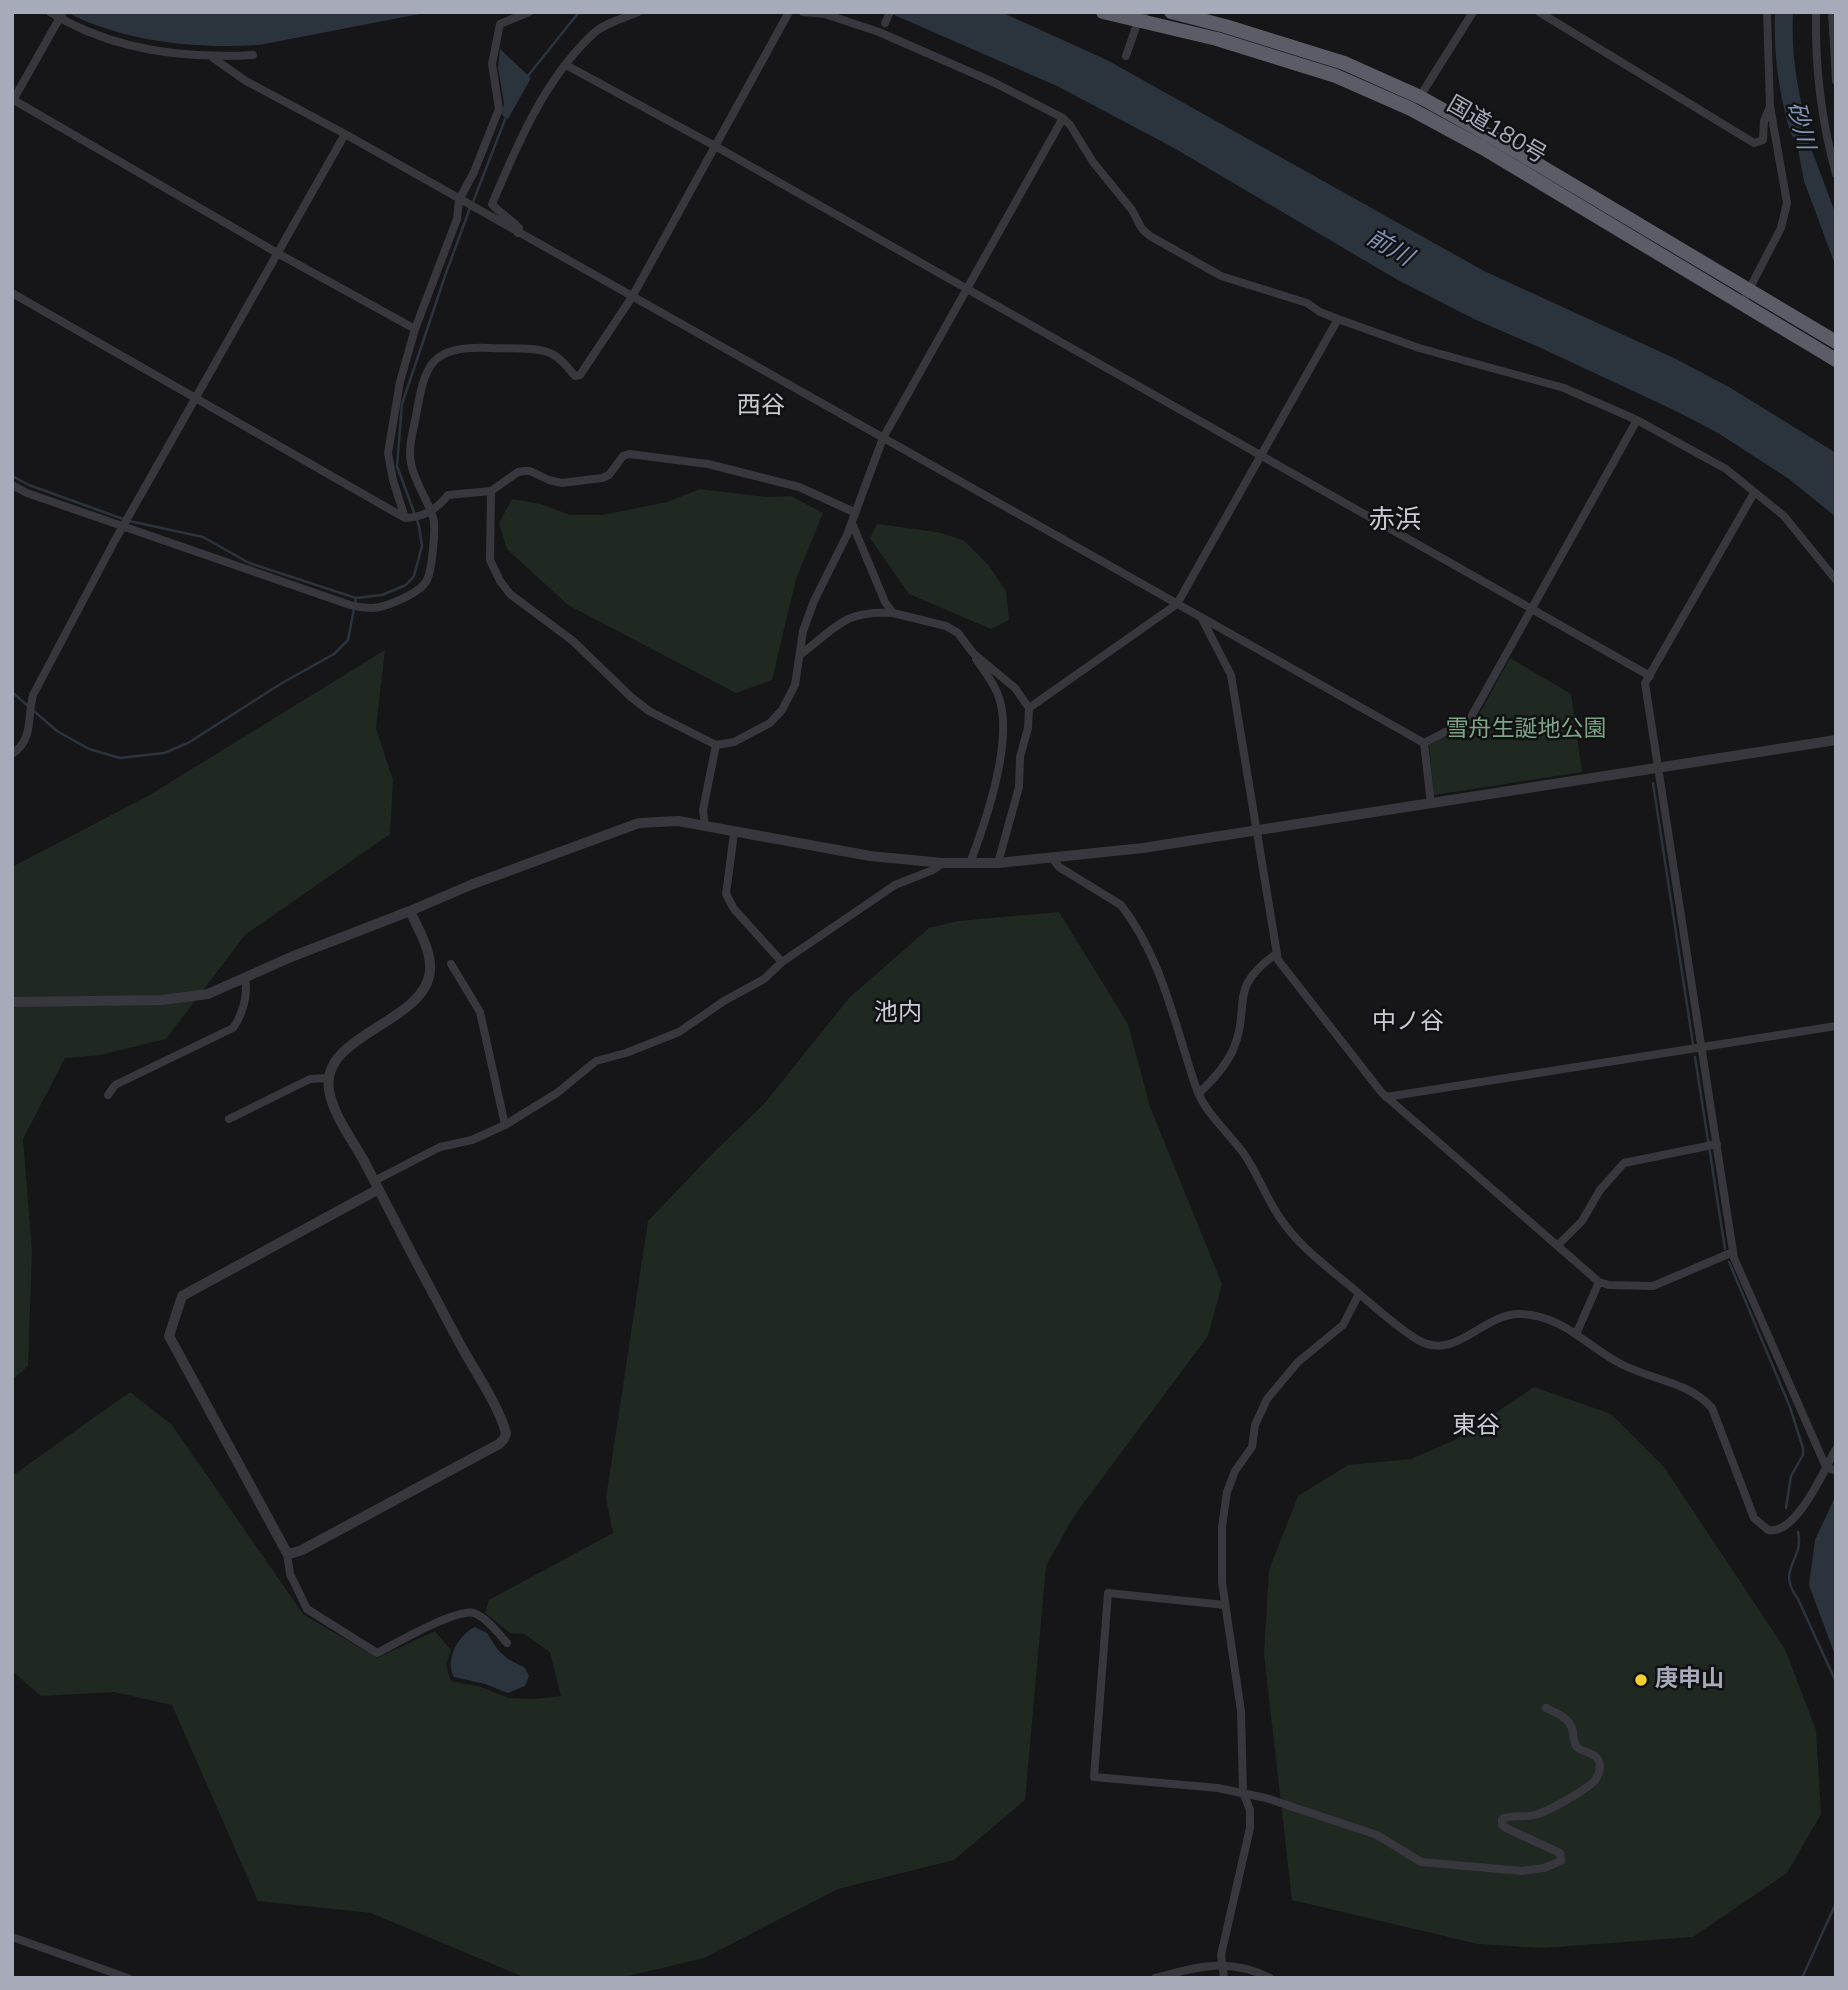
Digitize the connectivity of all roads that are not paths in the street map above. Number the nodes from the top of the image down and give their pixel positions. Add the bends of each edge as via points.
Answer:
1 (50, 12) edge
2 (529, 12) edge
3 (638, 12) edge
4 (789, 12) edge
5 (803, 12) edge
6 (1103, 12) edge
7 (1171, 12) edge
8 (1473, 12) edge
9 (1539, 12) edge
10 (1767, 12) edge
11 (1816, 12) edge
12 (1832, 12) edge
13 (62, 15) edge
14 (1142, 17) edge
15 (253, 55) dead end
16 (1126, 56) dead end
17 (213, 58) junction
18 (566, 65) junction
19 (1836, 81) edge
20 (1420, 96) junction
21 (13, 100) edge
22 (1770, 106) junction
23 (1411, 109) junction
24 (1063, 118) junction
25 (345, 134) junction
26 (715, 146) junction
27 (1836, 174) edge
28 (462, 202) junction
29 (518, 233) junction
30 (279, 254) junction
31 (966, 289) junction
32 (1750, 290) junction
33 (12, 293) edge
34 (632, 297) junction
35 (1742, 303) junction
36 (1338, 319) junction
37 (415, 329) junction
38 (1836, 342) edge
39 (1836, 360) edge
40 (197, 397) junction
41 (1637, 420) junction
42 (883, 439) junction
43 (1262, 455) junction
44 (12, 485) edge
45 (491, 491) junction
46 (1754, 493) junction
47 (426, 513) junction
48 (853, 516) junction
49 (407, 518) junction
50 (125, 522) junction
51 (1836, 580) edge
52 (1177, 604) junction
53 (1532, 609) junction
54 (893, 613) junction
55 (1200, 617) junction
56 (973, 653) junction
57 (801, 654) junction
58 (1650, 676) junction
59 (1029, 708) junction
60 (1836, 740) edge
61 (1423, 743) junction
62 (716, 745) junction
63 (12, 754) edge
64 (1659, 769) junction
65 (1431, 804) junction
66 (705, 825) junction
67 (1258, 830) junction
68 (734, 833) junction
69 (1053, 859) junction
70 (943, 863) junction
71 (970, 863) junction
72 (998, 863) junction
73 (410, 911) junction
74 (1276, 954) junction
75 (782, 962) junction
76 (451, 964) dead end
77 (245, 978) junction
78 (12, 1002) edge
79 (1836, 1026) edge
80 (1702, 1047) junction
81 (327, 1078) junction
82 (1199, 1093) junction
83 (108, 1095) dead end
84 (1386, 1097) junction
85 (229, 1119) dead end
86 (505, 1125) junction
87 (1712, 1145) junction
88 (375, 1185) junction
89 (1559, 1245) junction
90 (1733, 1252) junction
91 (1599, 1282) junction
92 (1359, 1294) junction
93 (1577, 1332) junction
94 (1836, 1449) edge
95 (1831, 1469) edge
96 (287, 1552) junction
97 (1226, 1605) junction
98 (508, 1643) dead end
99 (1545, 1708) dead end
100 (1243, 1792) junction
101 (12, 1937) edge
102 (1221, 1965) junction
103 (128, 1978) edge
104 (1155, 1978) edge
105 (1224, 1978) edge
106 (1270, 1978) edge

1 - 13 street
2 - 28 street via 500,24 492,64 499,109
3 - 18 street via 595,32
4 - 26 street
5 - 24 street via 825,14 879,32
6 - 14 highway, 国道180号
7 - 20 highway, 国道180号 via 1344,63
8 - 20 street
9 - 22 street via 1754,143 1763,140
10 - 22 street
11 - 27 street via 1819,91
12 - 19 street
13 - 17 street via 94,35 133,47
13 - 21 street
14 - 16 street
14 - 23 highway, 国道180号 via 1336,76
15 - 17 street
17 - 25 street
18 - 26 street
18 - 29 street via 514,152 492,204 510,217
20 - 23 street
20 - 32 highway, 国道180号
21 - 30 street
22 - 32 street via 1787,203 1781,228
23 - 35 highway, 国道180号
24 - 31 street
24 - 36 street via 1150,236 1221,276 1307,303
25 - 28 street
25 - 30 street
26 - 31 street
26 - 34 street
28 - 29 street
28 - 37 street
29 - 34 street
30 - 37 street
30 - 40 street
31 - 42 street
31 - 43 street
32 - 35 street
32 - 38 highway, 国道180号
33 - 40 street
34 - 42 street
34 - 47 street via 580,375 575,376 552,353 541,351 471,348 439,356 421,383 410,448
35 - 39 highway, 国道180号
36 - 41 street via 1419,348 1564,388
36 - 43 street
37 - 49 street via 388,453
40 - 49 street
40 - 50 street
41 - 46 street via 1726,469
41 - 53 street
42 - 48 street
42 - 52 street
43 - 52 street
43 - 53 street
44 - 50 street
45 - 47 street via 448,495 437,509
45 - 48 street via 525,471 562,482 602,478 629,454 721,467 799,487
45 - 62 street via 490,560 510,594 573,641 649,711
46 - 51 street via 1784,516
46 - 58 street
47 - 49 street
47 - 50 street via 434,521 426,582 390,604 372,608 354,606
48 - 54 street
48 - 57 street via 814,601 803,631
50 - 63 street via 33,695 26,740
52 - 55 street
52 - 59 street
53 - 58 street
53 - 61 street via 1470,719
54 - 56 street via 946,626 958,633
54 - 57 street via 855,615
55 - 61 street
55 - 67 street via 1231,676
56 - 59 street via 1015,688
56 - 71 street via 999,697 1003,713 995,787
57 - 62 street via 796,685 776,717 734,742
58 - 64 street via 1646,683
59 - 72 street via 1019,786
60 - 64 street
61 - 65 street
62 - 66 street via 703,810
64 - 65 street
64 - 80 street
65 - 67 street
66 - 68 street
66 - 73 street via 639,823
67 - 69 street
67 - 74 street
68 - 70 street
68 - 75 street via 726,894
69 - 72 street
69 - 82 street via 1121,905 1128,915 1154,958
70 - 71 street
70 - 75 street via 895,886
71 - 72 street
73 - 77 street
73 - 81 street via 430,962 426,986 345,1051
74 - 82 street via 1249,978 1233,1050
74 - 84 street
75 - 86 street via 764,979 679,1032 596,1061 557,1093
76 - 86 street via 480,1012
77 - 78 street via 192,997
77 - 83 street via 241,1016 233,1028 115,1086
79 - 80 street
80 - 84 street
80 - 87 street
81 - 85 street via 310,1079
81 - 88 street via 334,1105
82 - 92 street via 1244,1154 1297,1241
84 - 89 street
86 - 88 street via 472,1140 440,1147
87 - 89 street via 1624,1163 1600,1190 1583,1221
87 - 90 street
88 - 96 street via 182,1296 169,1336
88 - 96 street via 506,1433 499,1444 302,1550
89 - 91 street
90 - 91 street via 1653,1286
90 - 95 street
91 - 93 street
92 - 93 street via 1429,1345 1450,1345 1493,1321 1518,1314
92 - 97 street via 1343,1325 1287,1373 1258,1417 1252,1447 1227,1492 1221,1559
93 - 95 street via 1616,1362 1704,1399 1719,1420 1754,1518 1763,1527 1774,1531 1793,1520
94 - 95 street
96 - 98 street via 287,1566 307,1609 377,1653 443,1620 471,1612
97 - 100 street via 1241,1711
97 - 100 street via 1108,1593 1094,1777
99 - 100 street via 1566,1720 1575,1744 1596,1756 1600,1771 1591,1785 1535,1816 1503,1819 1506,1828 1560,1853 1560,1861 1544,1868 1522,1871 1421,1862 1377,1835 1337,1819
100 - 102 street via 1250,1828
101 - 103 street
102 - 104 street
102 - 105 street
102 - 106 street

